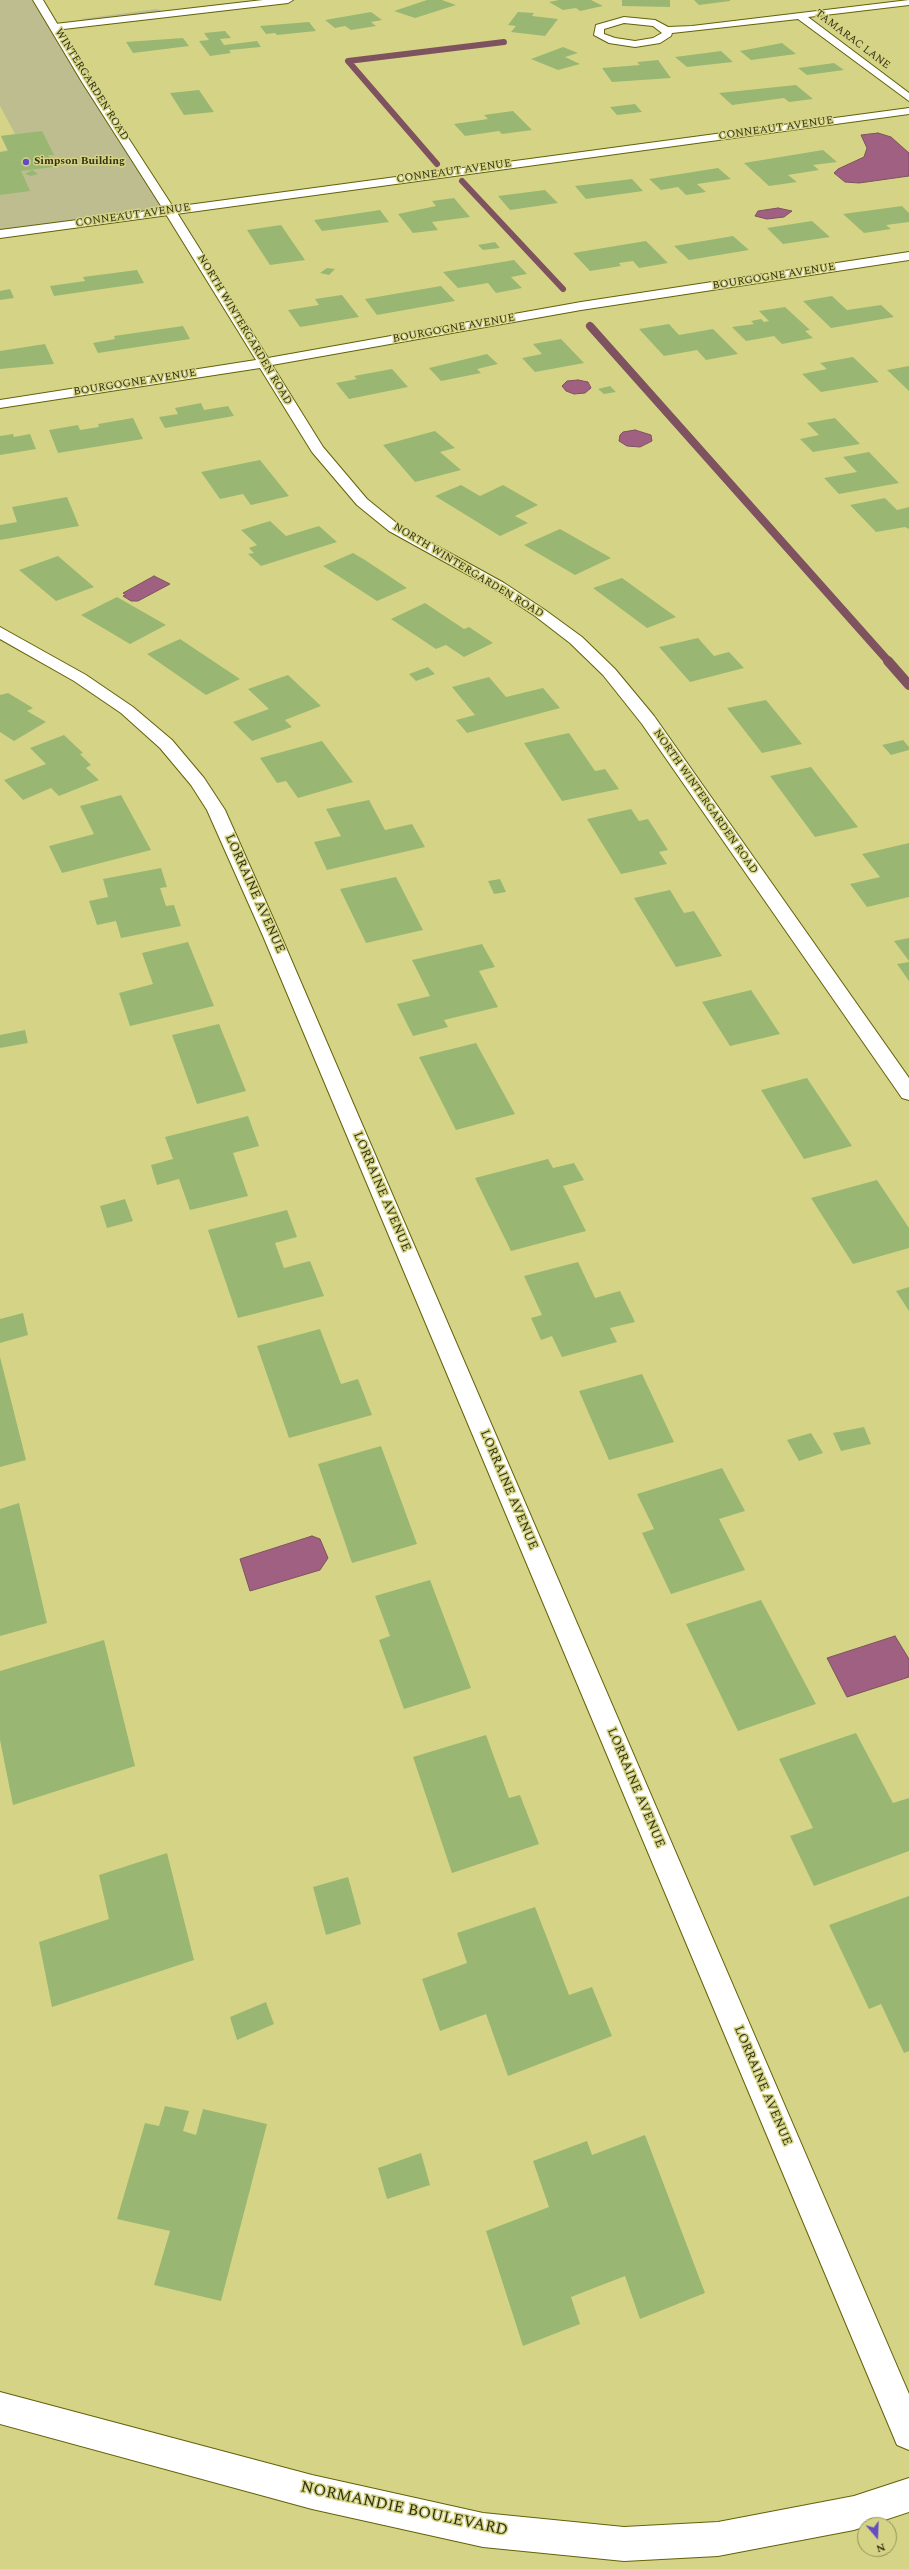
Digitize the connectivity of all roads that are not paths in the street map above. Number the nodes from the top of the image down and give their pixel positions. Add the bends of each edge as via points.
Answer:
1 (38, 0) edge
2 (210, 0) edge
3 (288, 0) edge
4 (909, 2) edge
5 (167, 5) junction
6 (174, 13) junction
7 (799, 15) junction
8 (52, 22) junction
9 (666, 30) junction
10 (909, 98) edge
11 (909, 111) edge
12 (170, 210) junction
13 (0, 234) edge
14 (909, 256) edge
15 (264, 363) junction
16 (0, 404) edge
17 (0, 632) edge
18 (909, 1093) edge
19 (0, 2408) edge
20 (909, 2433) edge
21 (909, 2495) edge

1 - 8 street, WINTERGARDEN ROAD
2 - 5 street
3 - 6 street
4 - 7 street
5 - 6 street
5 - 8 street
6 - 8 street
7 - 9 street
7 - 10 street, TAMARAC LANE
8 - 12 street, WINTERGARDEN ROAD via 87,82
9 - 9 street via 655,23 629,20 605,24 597,31 612,41 635,44 656,41 667,34
11 - 12 street, CONNEAUT AVENUE
12 - 13 street, CONNEAUT AVENUE
12 - 15 street, NORTH WINTERGARDEN ROAD
14 - 15 street, BOURGOGNE AVENUE via 581,306
15 - 16 street, BOURGOGNE AVENUE
15 - 18 street, NORTH WINTERGARDEN ROAD via 317,449 337,476 362,502 394,528 498,586 540,613 576,640 609,672 652,726
17 - 20 street, LORRAINE AVENUE via 80,678 127,710 166,744 198,782 216,810 269,929
19 - 21 street, NORMANDIE BOULEVARD via 312,2492 483,2530 624,2544 718,2540 854,2512

